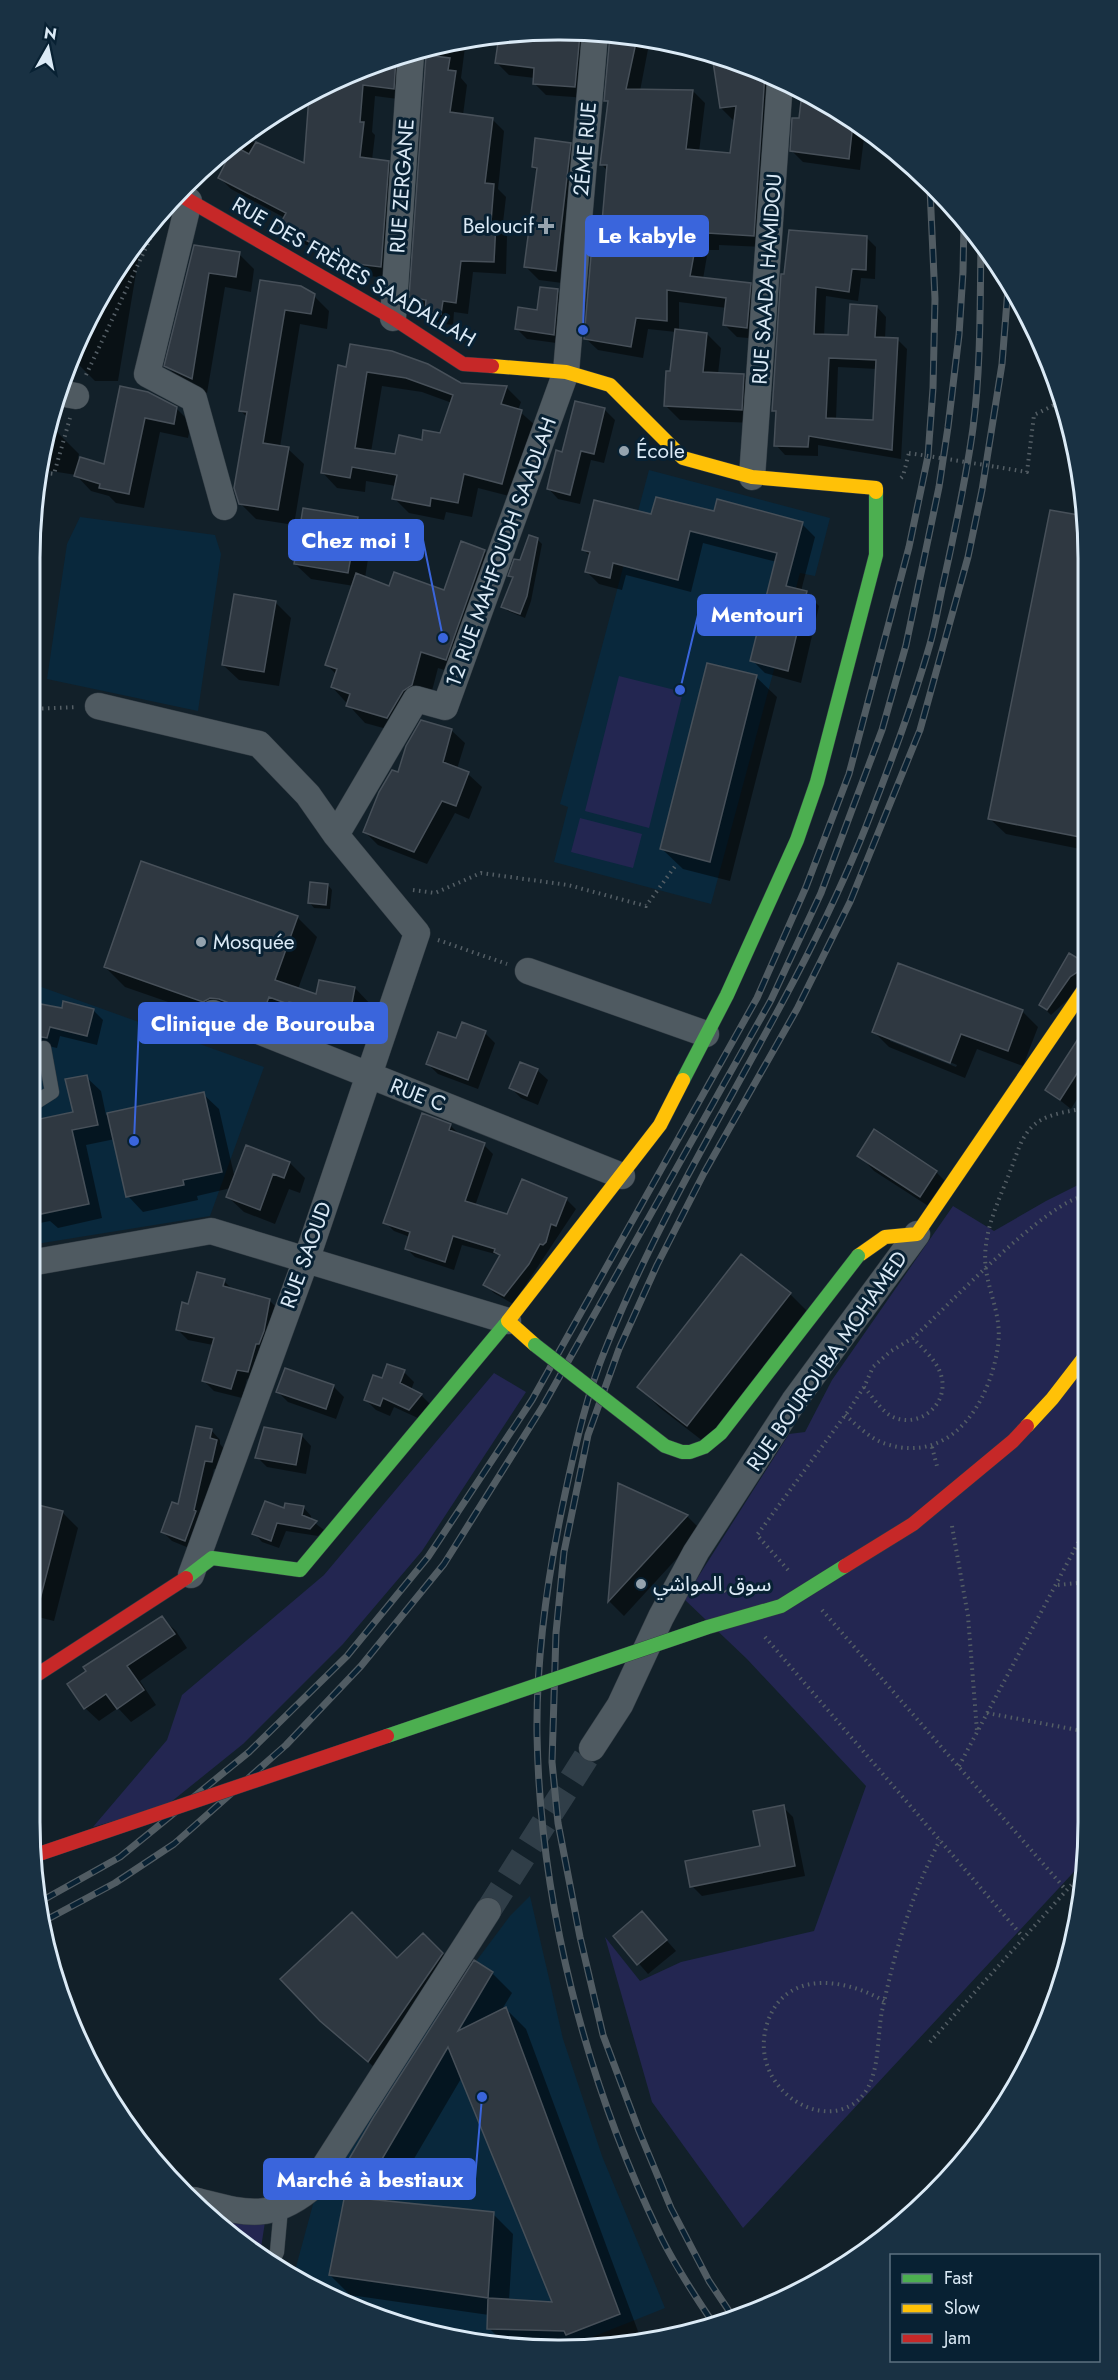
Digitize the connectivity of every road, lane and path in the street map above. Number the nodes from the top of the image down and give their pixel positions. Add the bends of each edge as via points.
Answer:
1 (594, 42) edge
2 (410, 62) edge
3 (779, 90) edge
4 (186, 199) edge
5 (182, 203) edge
6 (142, 251) edge
7 (393, 318) junction
8 (566, 372) junction
9 (68, 394) edge
10 (1054, 405) edge
11 (48, 473) edge
12 (903, 476) dead end
13 (752, 477) junction
14 (224, 507) dead end
15 (98, 706) joint
16 (40, 709) edge
17 (336, 835) junction
18 (676, 865) dead end
19 (379, 887) junction
20 (417, 933) junction
21 (528, 971) joint
22 (1078, 998) edge
23 (213, 1013) dead end
24 (706, 1034) junction
25 (44, 1048) dead end
26 (369, 1076) junction
27 (40, 1100) edge
28 (1078, 1110) edge
29 (622, 1176) junction
30 (917, 1234) junction
31 (305, 1258) junction
32 (40, 1261) edge
33 (508, 1321) junction
34 (913, 1338) dead end
35 (1078, 1364) edge
36 (864, 1387) dead end
37 (845, 1415) dead end
38 (932, 1447) junction
39 (941, 1481) dead end
40 (950, 1515) dead end
41 (1078, 1544) edge
42 (191, 1575) junction
43 (1078, 1583) edge
44 (1057, 1585) junction
45 (721, 1586) dead end
46 (729, 1595) dead end
47 (760, 1631) dead end
48 (40, 1673) edge
49 (987, 1713) junction
50 (1078, 1730) edge
51 (977, 1731) junction
52 (592, 1748) tunnel mouth
53 (959, 1766) dead end
54 (940, 1840) junction
55 (42, 1853) edge
56 (1074, 1882) edge
57 (488, 1911) tunnel mouth
58 (1023, 1937) junction
59 (884, 2001) junction
60 (930, 2042) dead end
61 (209, 2204) edge
62 (280, 2208) junction
63 (275, 2255) edge

1 - 8 street, 2ÉME RUE
2 - 7 street, RUE ZERGANE
3 - 13 street, RUE SAADA HAMIDOU
4 - 7 street, RUE DES FRÈRES SAADALLAH
5 - 14 street via 147,374 194,399
6 - 9 path
7 - 8 street, RUE DES FRÈRES SAADALLAH via 463,364
8 - 13 street, RUE DES FRÈRES SAADALLAH via 610,385 683,458
8 - 17 street, 12 RUE MAHFOUDH SAADLAH via 445,707 416,699
9 - 11 path via 54,474
10 - 12 path, bridge via 1034,415 1027,472 909,453
13 - 24 street, RUE DES FRÈRES SAADALLAH via 876,489 876,555 817,782 797,840
15 - 16 path
15 - 17 street via 259,744 308,795
17 - 19 street
18 - 19 path via 646,906 568,885 481,873 435,893
19 - 20 street
20 - 21 path
20 - 26 street, RUE SAOUD
21 - 24 street
22 - 30 street, RUE BOUROUBA MOHAMED
23 - 26 street, RUE C
24 - 29 street via 660,1125
25 - 27 lane via 52,1092
26 - 29 street, RUE C
26 - 31 street, RUE SAOUD
28 - 38 path via 1040,1121 1021,1143 994,1210 986,1243 986,1269 999,1321 995,1366 985,1394 969,1418
29 - 33 street
30 - 33 street, bridge via 881,1237 858,1256 721,1434 706,1448 688,1453 673,1451 655,1440
30 - 52 street, RUE BOUROUBA MOHAMED via 795,1401 696,1552 620,1706
31 - 32 street via 211,1231
31 - 33 street
31 - 42 street, RUE SAOUD
33 - 42 street via 300,1570 212,1558
34 - 36 path via 941,1373 943,1390 936,1407 913,1420 895,1418
35 - 55 street, bridge via 1012,1441 913,1524 781,1606 708,1627
37 - 38 path via 885,1443 918,1449
38 - 39 path
40 - 51 path via 968,1616
41 - 44 path
42 - 48 street
43 - 44 path
44 - 49 path
45 - 46 path
47 - 54 path
49 - 50 path
49 - 51 path
51 - 53 path
54 - 58 path
54 - 59 path via 907,1913
56 - 58 path
57 - 62 street via 321,2175 297,2200
58 - 60 path
59 - 59 path via 872,2080 855,2102 843,2108 815,2109 801,2105 778,2088 765,2063 764,2033 786,1994 798,1986 828,1983 858,1988
61 - 62 street via 244,2212
62 - 63 lane

